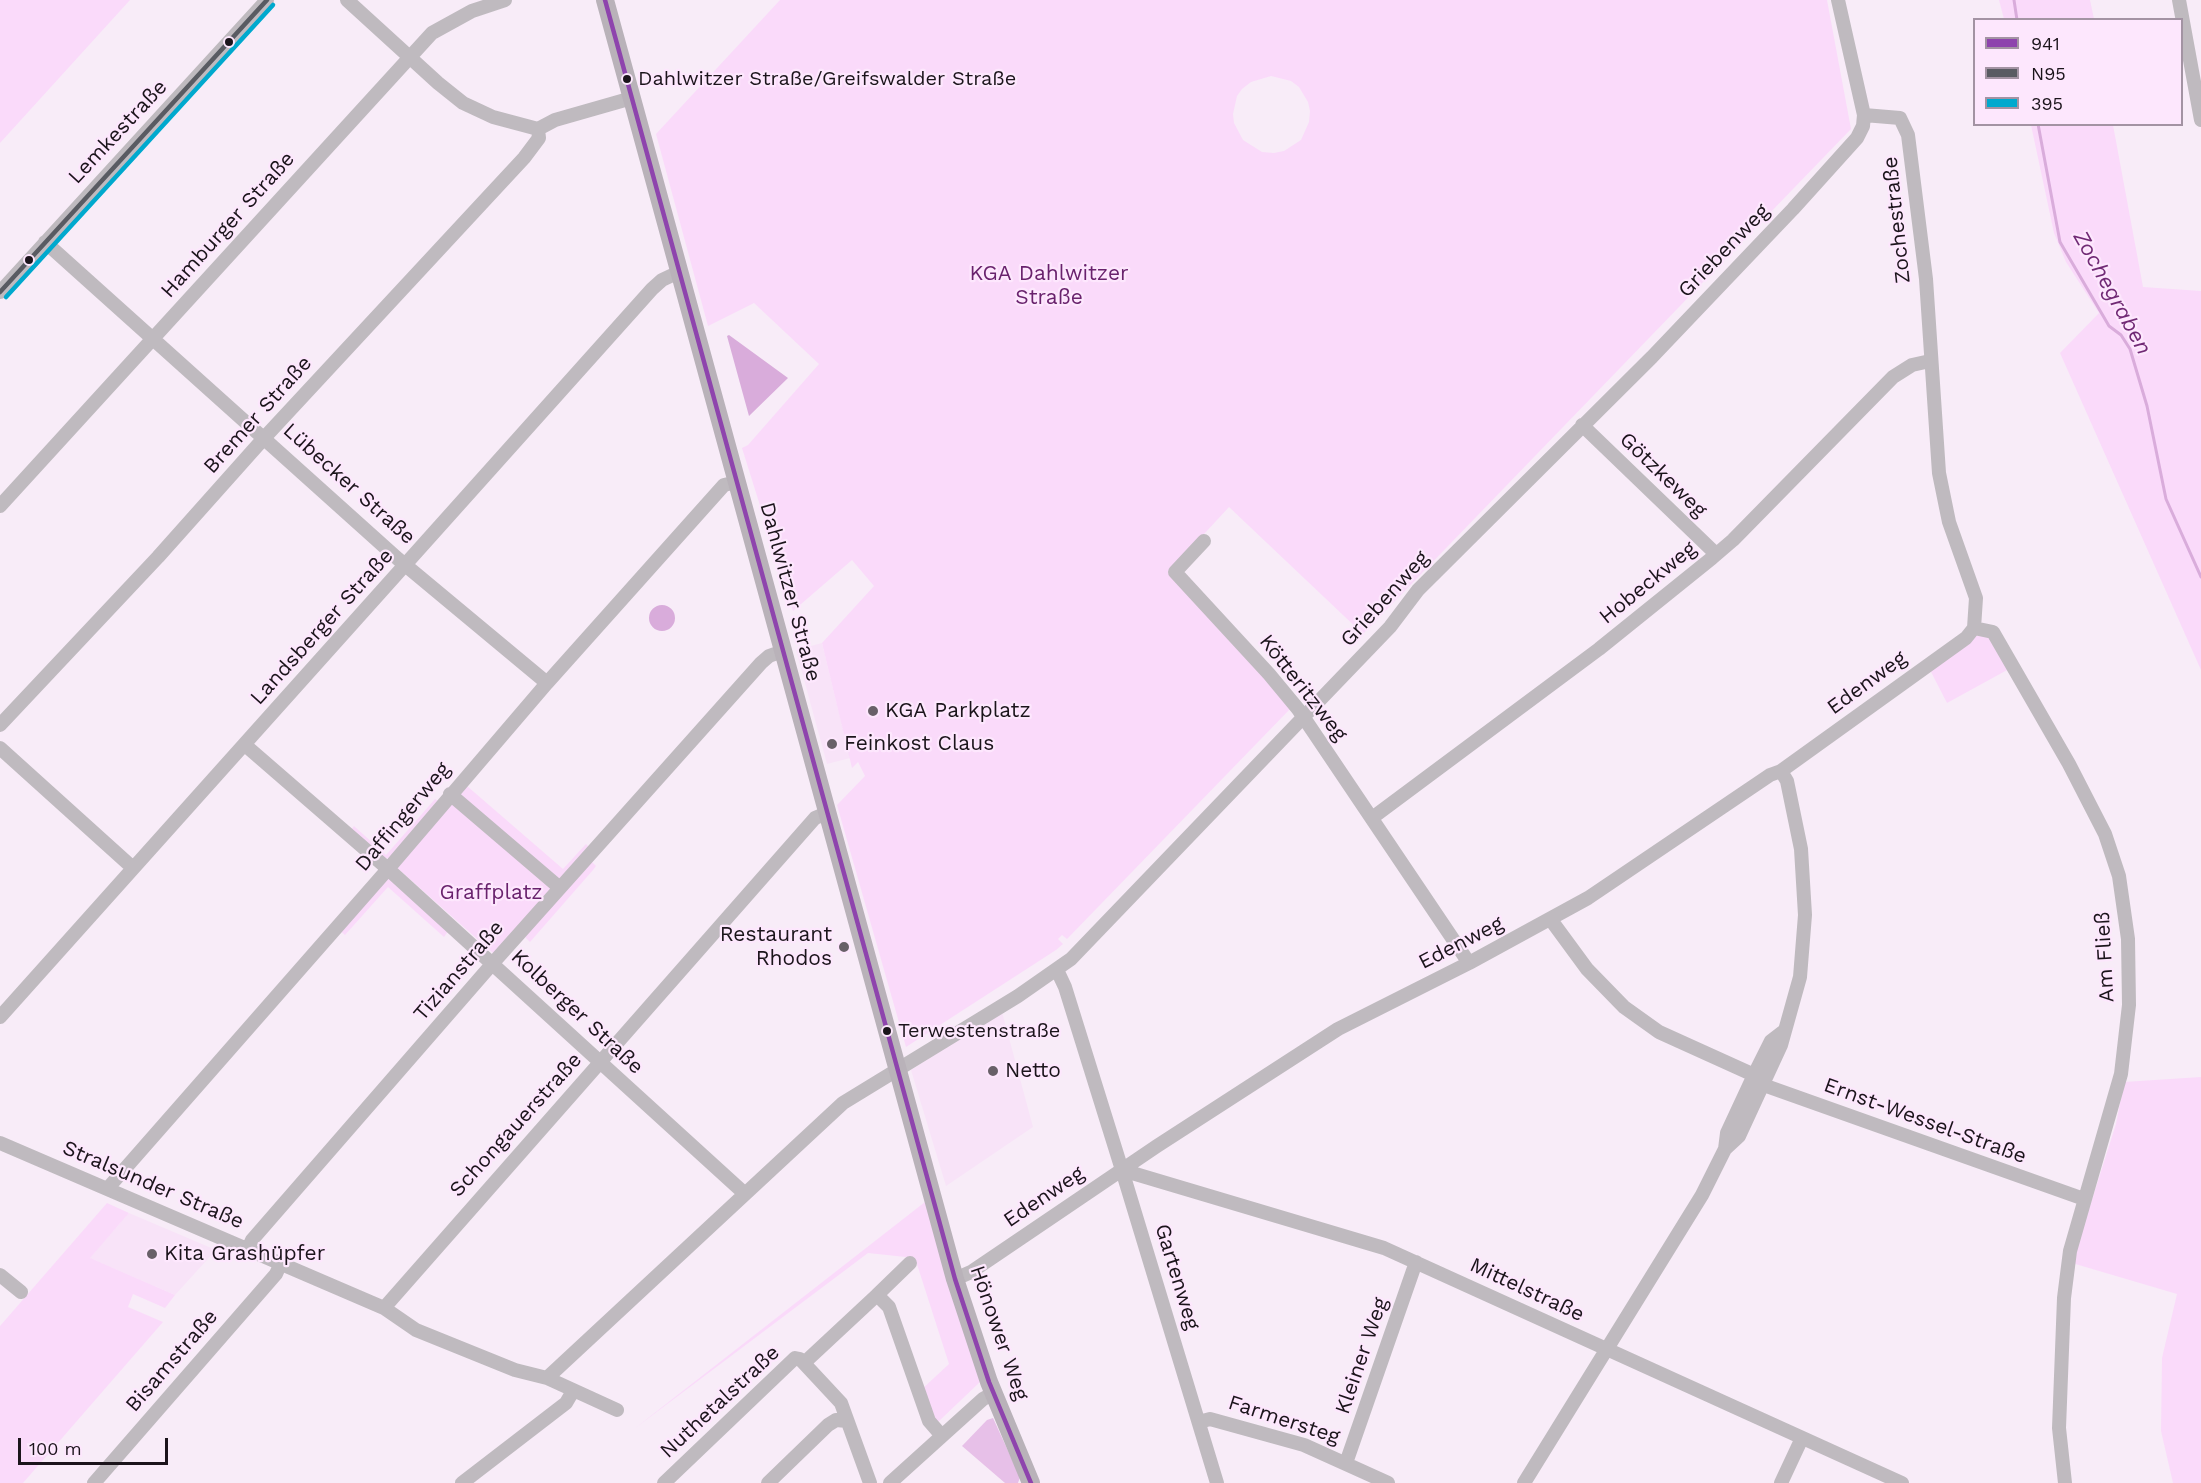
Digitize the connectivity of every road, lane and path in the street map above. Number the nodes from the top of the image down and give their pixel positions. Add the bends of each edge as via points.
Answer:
1 (267, 0) edge
2 (347, 0) edge
3 (505, 0) edge
4 (605, 0) edge
5 (1838, 0) edge
6 (2179, 0) edge
7 (2182, 18) edge
8 (2183, 22) edge
9 (410, 57) junction
10 (632, 98) junction
11 (1864, 115) junction
12 (2201, 120) edge
13 (538, 129) junction
14 (45, 242) junction
15 (679, 272) junction
16 (0, 292) edge
17 (154, 337) junction
18 (1930, 361) junction
19 (1582, 425) junction
20 (265, 437) junction
21 (737, 482) junction
22 (0, 506) edge
23 (1204, 541) dead end
24 (1716, 554) junction
25 (407, 565) junction
26 (1974, 628) junction
27 (783, 651) junction
28 (547, 683) junction
29 (1303, 717) junction
30 (0, 725) edge
31 (245, 745) junction
32 (0, 748) edge
33 (1781, 771) junction
34 (450, 794) junction
35 (827, 813) junction
36 (1372, 818) junction
37 (133, 868) junction
38 (388, 869) junction
39 (560, 888) junction
40 (1551, 920) junction
41 (493, 963) junction
42 (1469, 963) junction
43 (1057, 970) junction
44 (0, 1017) edge
45 (600, 1062) junction
46 (898, 1071) junction
47 (1756, 1081) junction
48 (0, 1143) edge
49 (1122, 1170) junction
50 (108, 1188) junction
51 (744, 1193) junction
52 (932, 1196) joint
53 (2084, 1199) junction
54 (248, 1249) junction
55 (1416, 1262) junction
56 (910, 1263) dead end
57 (280, 1265) junction
58 (0, 1275) edge
59 (955, 1279) junction
60 (21, 1292) dead end
61 (877, 1295) junction
62 (384, 1308) junction
63 (1608, 1350) junction
64 (804, 1363) junction
65 (547, 1378) junction
66 (573, 1390) junction
67 (996, 1397) junction
68 (617, 1410) dead end
69 (847, 1421) junction
70 (1199, 1422) junction
71 (942, 1436) junction
72 (1802, 1438) junction
73 (1346, 1463) junction
74 (94, 1483) edge
75 (462, 1483) edge
76 (664, 1483) edge
77 (768, 1483) edge
78 (870, 1483) edge
79 (890, 1483) edge
80 (905, 1483) edge
81 (1031, 1483) edge
82 (1218, 1483) edge
83 (1388, 1483) edge
84 (1524, 1483) edge
85 (1781, 1483) edge
86 (1902, 1483) edge
87 (2065, 1483) edge

1 - 14 street, Lemkestraße
2 - 9 street
3 - 9 street, Hamburger Straße via 445,24
4 - 10 main road, Dahlwitzer Straße
5 - 11 street
6 - 7 street
8 - 12 street
9 - 13 street via 463,103 493,117
9 - 17 street, Hamburger Straße
10 - 13 street via 555,120
10 - 15 main road, Dahlwitzer Straße
11 - 18 street, Zochestraße via 1900,118 1908,135 1926,279
11 - 19 street, Griebenweg via 1857,138 1793,209
13 - 20 street, Bremer Straße via 539,138 524,158
14 - 16 street, Lemkestraße
14 - 17 street, Lübecker Straße
15 - 21 main road, Dahlwitzer Straße
15 - 25 street, Landsberger Straße via 652,289
17 - 20 street, Lübecker Straße
17 - 22 street, Hamburger Straße
18 - 24 street, Hobeckweg via 1912,365 1893,377
18 - 26 street, Zochestraße via 1939,473 1949,522 1976,598
19 - 24 street, Götzkeweg
19 - 29 street, Griebenweg via 1418,590 1390,627
20 - 25 street, Lübecker Straße
20 - 30 street, Bremer Straße
21 - 27 main road, Dahlwitzer Straße
21 - 28 street, Daffingerweg via 724,485
23 - 29 street, Kötteritzweg via 1175,572
24 - 36 street, Hobeckweg via 1599,649
25 - 28 street, Lübecker Straße
25 - 31 street, Landsberger Straße
26 - 33 street, Edenweg via 1966,639
26 - 53 street, Am Fließ via 1993,632 2074,771 2105,834 2119,876 2130,972 2127,1032 2108,1128
27 - 35 main road, Dahlwitzer Straße
27 - 39 street, Tizianstraße via 761,663
28 - 34 street, Daffingerweg
29 - 36 street, Kötteritzweg
29 - 43 street, Griebenweg
31 - 37 street, Landsberger Straße
31 - 38 street, Kolberger Straße
32 - 37 street
33 - 40 street, Edenweg
33 - 47 street via 1787,781 1799,837 1805,915 1800,976 1781,1045
34 - 38 street, Daffingerweg
34 - 39 street
35 - 45 street, Schongauerstraße via 815,818
35 - 46 main road, Dahlwitzer Straße
36 - 42 street, Kötteritzweg
37 - 44 street, Landsberger Straße
38 - 41 street, Kolberger Straße
38 - 50 street, Daffingerweg
39 - 41 street, Tizianstraße
40 - 42 street, Edenweg
40 - 47 street, Ernst-Wessel-Straße via 1587,969 1624,1007 1659,1032
41 - 45 street, Kolberger Straße
41 - 54 street, Tizianstraße
42 - 49 street, Edenweg via 1338,1029
43 - 46 street, Griebenweg
43 - 49 street, Gartenweg
45 - 51 street, Kolberger Straße
45 - 62 street, Schongauerstraße
46 - 51 street via 843,1102
46 - 52 main road, Dahlwitzer Straße
47 - 53 street, Ernst-Wessel-Straße
47 - 63 street via 1739,1136 1725,1149 1702,1195
48 - 50 street, Stralsunder Straße
49 - 55 street, Mittelstraße via 1350,1237
49 - 59 street, Edenweg
49 - 70 street, Gartenweg
50 - 54 street, Stralsunder Straße
51 - 65 street
52 - 59 main road, Hönower Weg
53 - 87 street, Am Fließ via 2070,1251 2062,1316 2059,1428
54 - 57 street, Stralsunder Straße
55 - 63 street, Mittelstraße
55 - 73 street, Kleiner Weg
56 - 61 street
57 - 62 street, Stralsunder Straße
57 - 74 street, Bisamstraße
58 - 60 street
59 - 67 main road, Hönower Weg
61 - 64 street
61 - 71 street via 888,1307 929,1421
62 - 65 street, Stralsunder Straße via 416,1330 515,1370
63 - 72 street, Mittelstraße
63 - 84 street
64 - 69 street, Nuthetalstraße via 841,1403
64 - 76 street, Nuthetalstraße via 795,1358 789,1361
65 - 66 street, Stralsunder Straße
66 - 68 street, Stralsunder Straße
66 - 75 street via 566,1403
67 - 71 street via 983,1399
67 - 80 street
67 - 81 main road, Hönower Weg
69 - 77 street via 836,1420 828,1425
69 - 78 street, Nuthetalstraße
70 - 73 street, Farmersteg via 1210,1419 1248,1429 1304,1445
70 - 82 street, Gartenweg
71 - 79 street
72 - 85 street
72 - 86 street, Mittelstraße
73 - 83 street, Farmersteg

